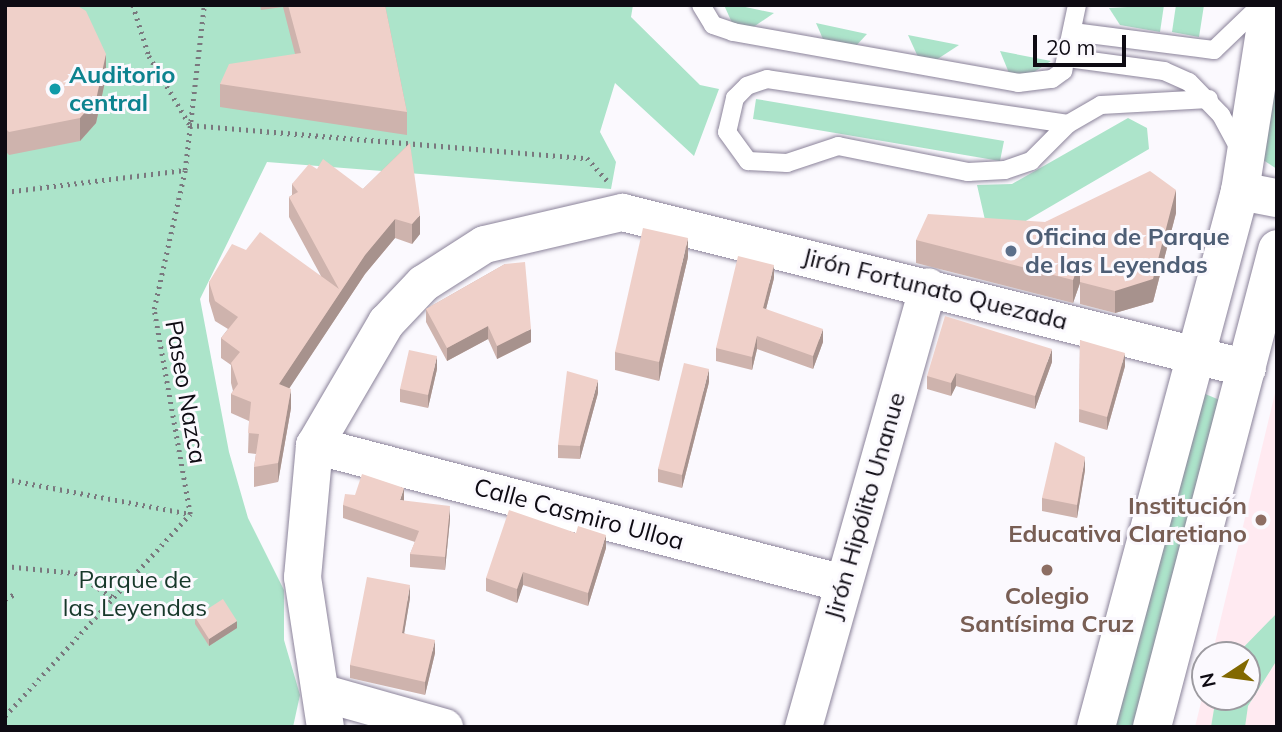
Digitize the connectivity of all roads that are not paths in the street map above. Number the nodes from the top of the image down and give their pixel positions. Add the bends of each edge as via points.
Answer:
1 (701, 5) edge
2 (1077, 5) edge
3 (1261, 5) edge
4 (1269, 5) edge
5 (1073, 32) junction
6 (1068, 58) junction
7 (1209, 99) junction
8 (1068, 124) junction
9 (1254, 184) edge
10 (1277, 249) edge
11 (928, 286) junction
12 (1197, 356) junction
13 (1247, 368) junction
14 (314, 444) junction
15 (843, 583) junction
16 (325, 710) edge
17 (444, 727) edge
18 (803, 727) edge
19 (1096, 727) edge
20 (1153, 727) edge

1 - 6 lane via 713,25 733,32 1018,83 1052,79
2 - 5 lane
3 - 5 lane via 1214,50
4 - 9 main road
5 - 6 lane
6 - 7 lane via 1164,71
7 - 8 lane via 1101,104
7 - 9 lane
8 - 8 lane via 767,79 747,86 735,98 727,132 748,160 787,163 838,146 968,172 1031,161
9 - 12 main road
10 - 13 main road
11 - 12 street, Jirón Fortunato Quezada
11 - 14 street, Jirón Fortunato Quezada via 622,212 484,244 423,283 386,322
11 - 15 street, Jirón Hipólito Unanue
12 - 13 street, Jirón Fortunato Quezada
12 - 19 main road
13 - 20 main road
14 - 15 street, Calle Casmiro Ulloa
14 - 16 street via 302,577
15 - 18 street, Jirón Hipólito Unanue
16 - 17 street

